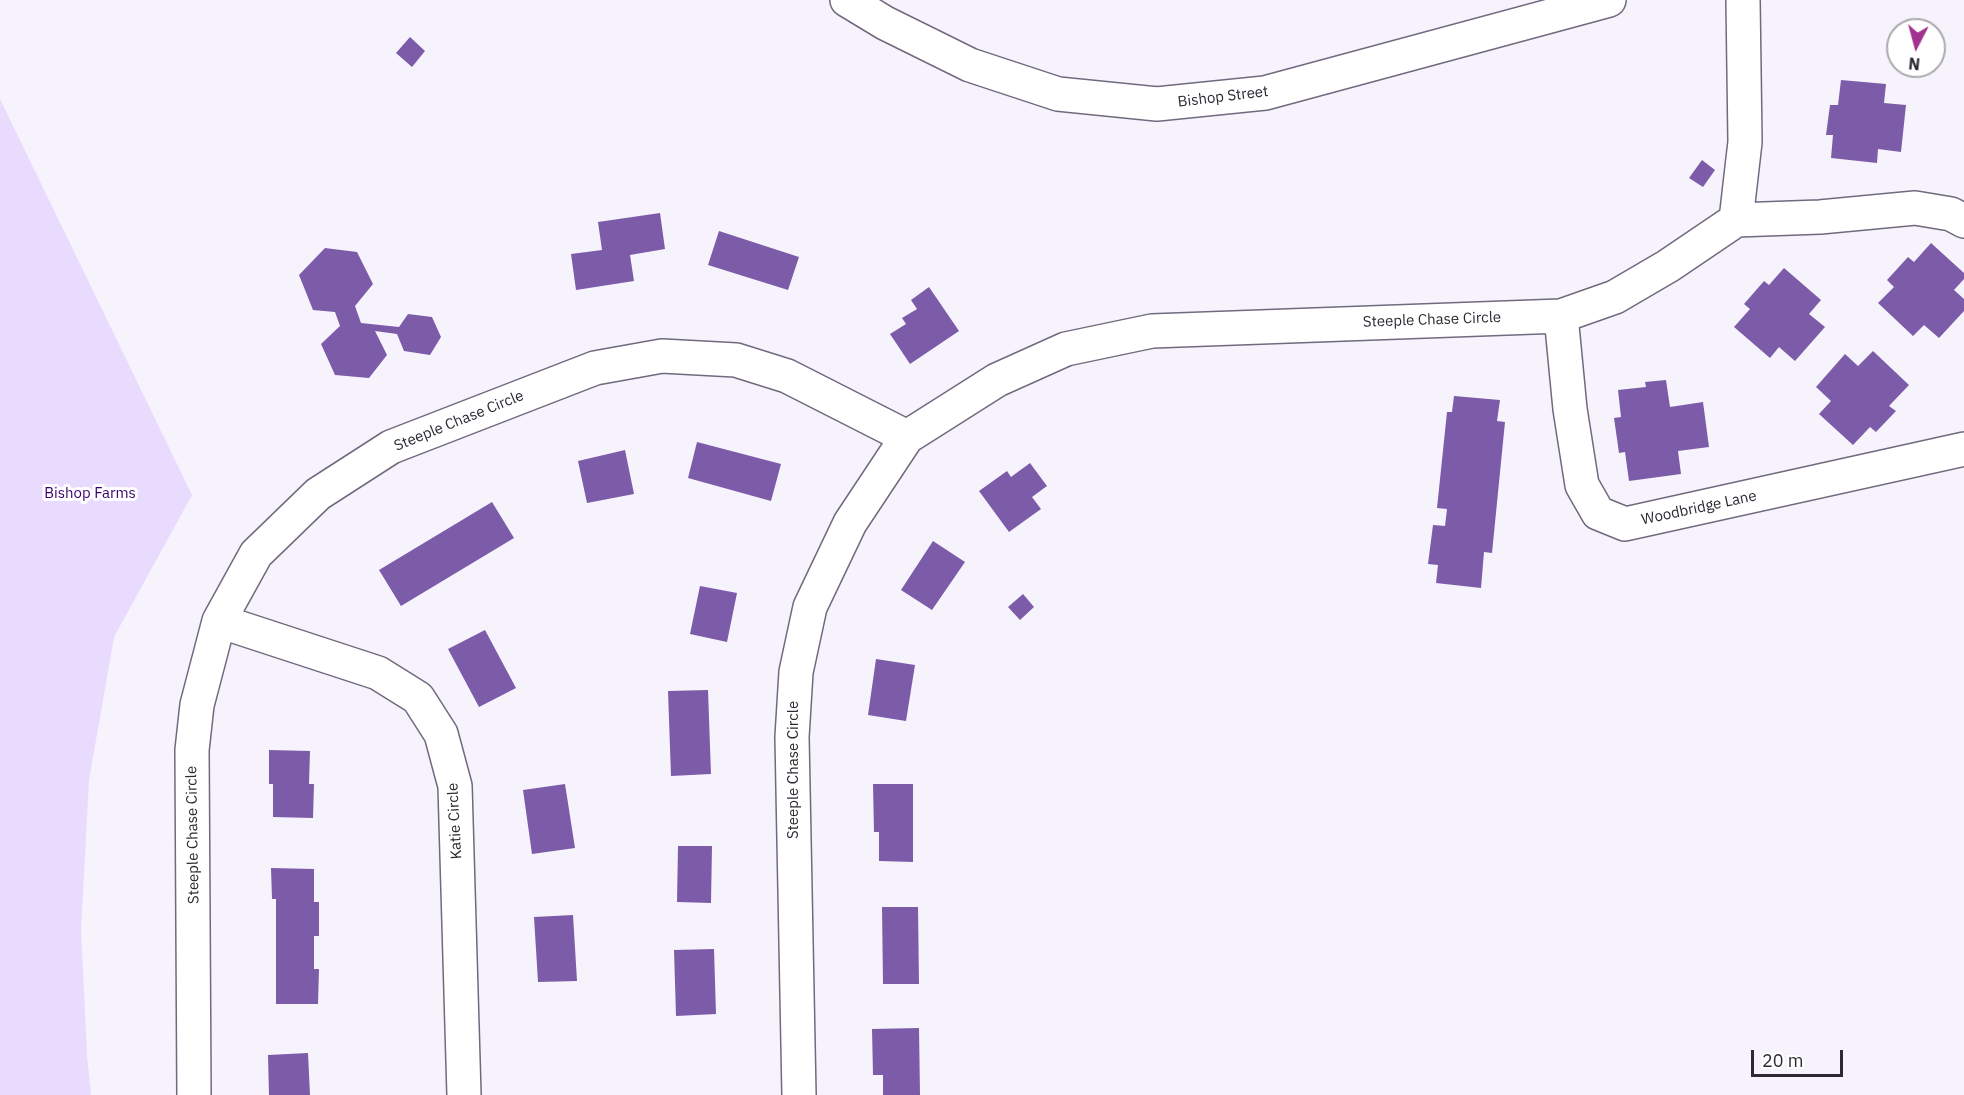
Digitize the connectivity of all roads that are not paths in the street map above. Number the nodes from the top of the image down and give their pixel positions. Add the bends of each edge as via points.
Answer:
1 (847, 0) edge
2 (1609, 0) edge
3 (1743, 0) edge
4 (1736, 220) junction
5 (1964, 221) edge
6 (1561, 316) junction
7 (907, 437) junction
8 (1964, 449) edge
9 (219, 621) junction
10 (194, 1095) edge
11 (464, 1095) edge
12 (799, 1095) edge

1 - 2 street, Bishop Street via 885,23 981,69 1058,94 1157,104 1265,93
3 - 4 street via 1745,142
4 - 5 street via 1915,208 1951,214
4 - 6 street, Steeple Chase Circle via 1615,297
6 - 7 street, Steeple Chase Circle via 1152,331 1066,349 997,380
6 - 8 street, Woodbridge Lane via 1582,485 1598,513 1625,524
7 - 9 street, Steeple Chase Circle via 787,376 736,360 662,356 595,368 391,447 318,494 256,554
7 - 12 street, Steeple Chase Circle via 850,523 810,607 796,672 792,737
9 - 10 street, Steeple Chase Circle via 197,705 192,750
9 - 11 street, Katie Circle via 378,673 418,698 441,734 455,786

